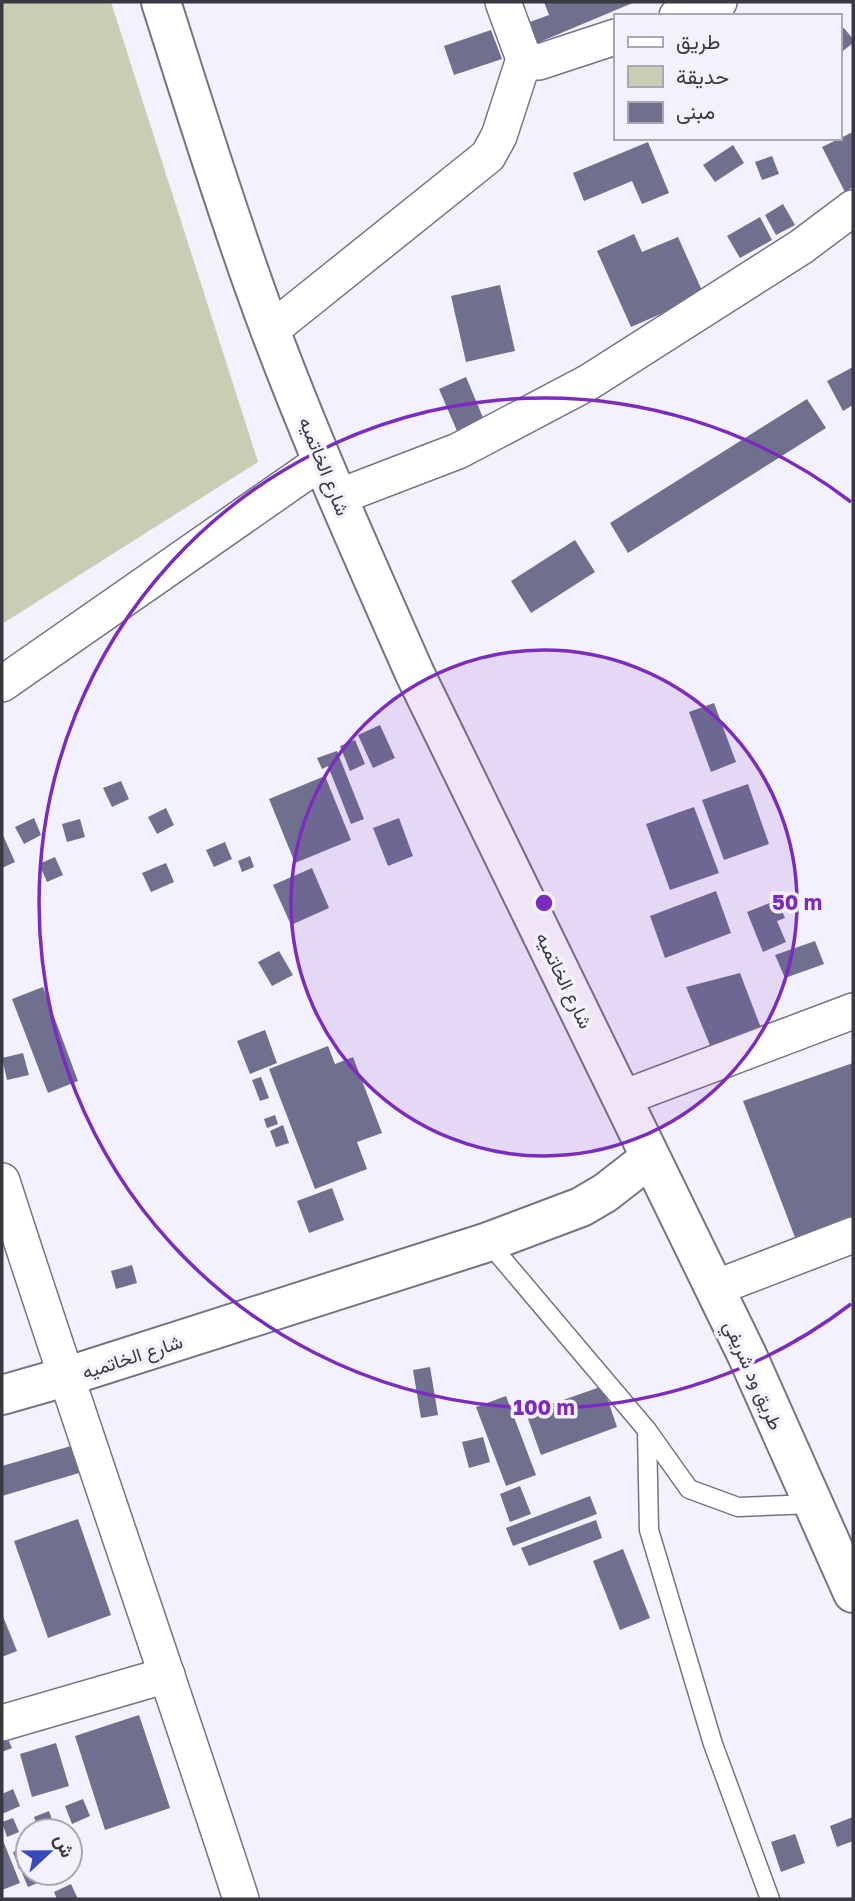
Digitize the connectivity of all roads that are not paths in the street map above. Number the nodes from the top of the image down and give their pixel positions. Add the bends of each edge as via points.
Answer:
1 (161, 2) edge
2 (503, 2) edge
3 (719, 2) edge
4 (683, 14) edge
5 (614, 37) edge
6 (524, 59) junction
7 (853, 208) edge
8 (271, 330) junction
9 (322, 461) junction
10 (338, 497) junction
11 (2, 684) edge
12 (853, 1011) edge
13 (623, 1098) junction
14 (650, 1158) junction
15 (2, 1181) edge
16 (853, 1235) edge
17 (488, 1242) junction
18 (715, 1288) junction
19 (65, 1377) junction
20 (2, 1395) edge
21 (647, 1430) junction
22 (812, 1504) junction
23 (853, 1593) edge
24 (167, 1675) junction
25 (2, 1723) edge
26 (235, 1898) edge
27 (770, 1899) edge

1 - 8 main road, شارع الخاتميه
2 - 6 street
3 - 4 street
5 - 6 street via 539,62
6 - 8 street via 488,156
7 - 10 street via 801,247 589,382 458,451
8 - 9 main road, شارع الخاتميه
9 - 10 main road, شارع الخاتميه
9 - 11 street
10 - 13 main road, شارع الخاتميه via 421,686
12 - 13 street
13 - 14 main road, شارع الخاتميه
14 - 17 main road, شارع الخاتميه via 581,1207
14 - 18 main road, طريق ود شريفي
15 - 19 street
16 - 18 street
17 - 19 main road, شارع الخاتميه
17 - 21 lane
18 - 22 main road, طريق ود شريفي
19 - 20 main road, شارع الخاتميه
19 - 24 street
21 - 22 lane via 689,1489 738,1507
21 - 27 lane via 649,1530 713,1744
22 - 23 main road, طريق ود شريفي
24 - 25 street
24 - 26 street

